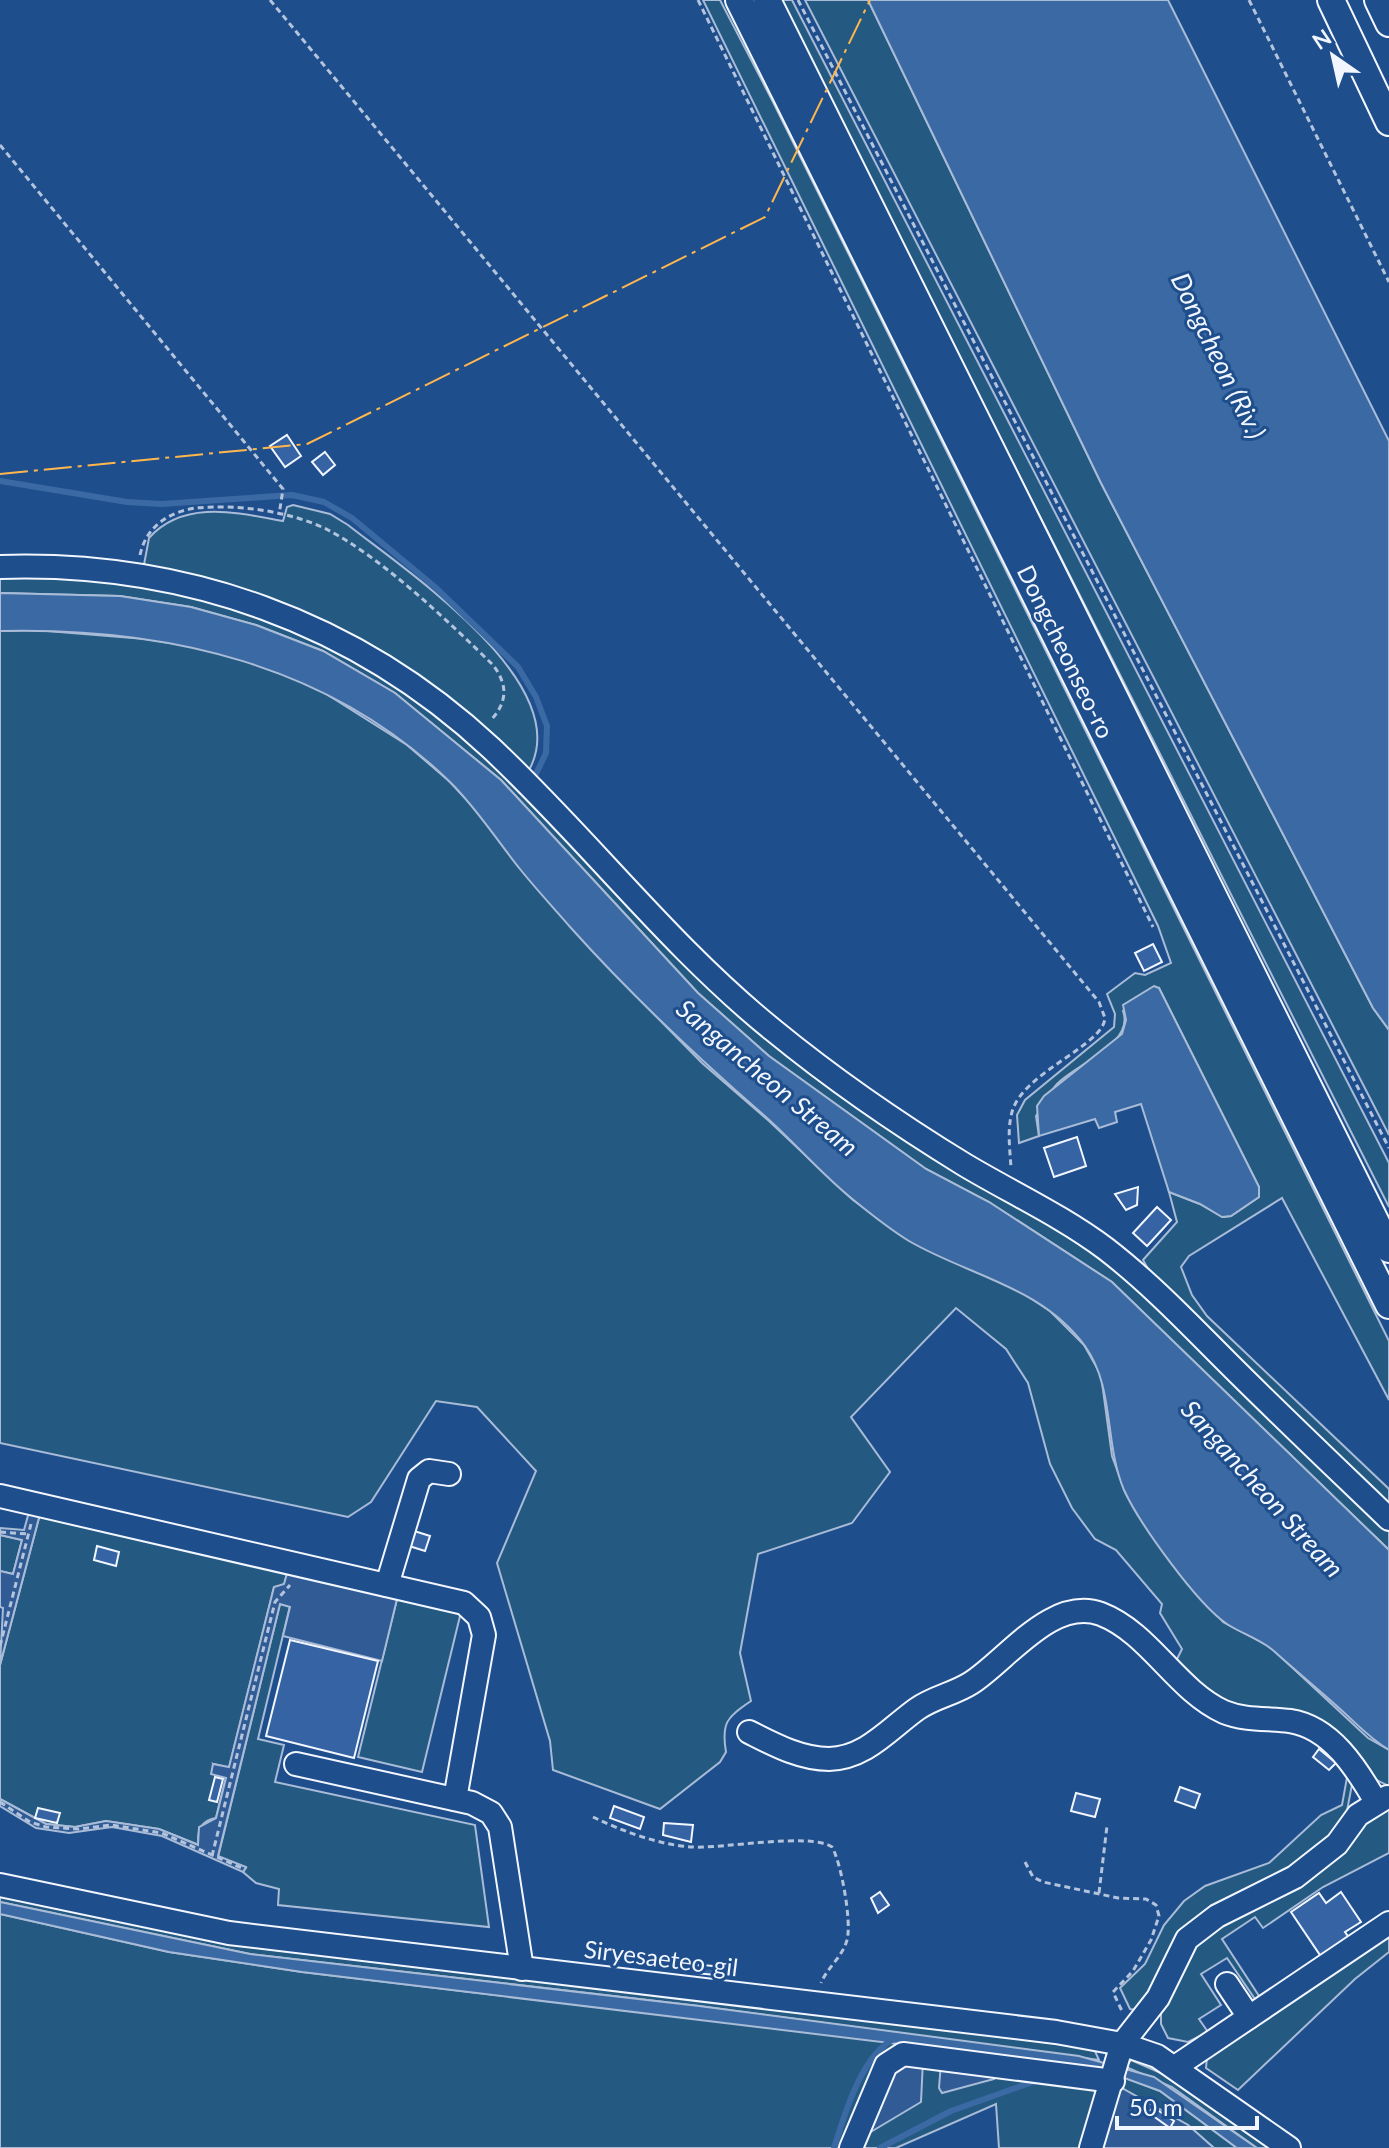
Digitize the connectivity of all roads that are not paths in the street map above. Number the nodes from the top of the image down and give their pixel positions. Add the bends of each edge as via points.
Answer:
1 (739, 0) edge
2 (767, 0) edge
3 (1331, 0) edge
4 (1378, 0) edge
5 (1389, 23) edge
6 (1389, 122) edge
7 (0, 567) edge
8 (1389, 1249) edge
9 (1389, 1305) edge
10 (449, 1474) dead end
11 (0, 1496) edge
12 (1389, 1519) edge
13 (387, 1585) junction
14 (749, 1732) dead end
15 (296, 1764) dead end
16 (455, 1799) junction
17 (1382, 1799) edge
18 (0, 1885) edge
19 (1389, 1923) edge
20 (522, 1969) junction
21 (1227, 1984) dead end
22 (1249, 2017) junction
23 (1120, 2050) junction
24 (1175, 2067) junction
25 (1113, 2081) junction
26 (851, 2148) edge
27 (1091, 2148) edge
28 (1289, 2148) edge

1 - 9 main road, Dongcheonseo-ro
2 - 8 main road, Dongcheonseo-ro
3 - 6 main road
4 - 5 main road
7 - 12 street via 80,567 223,592 302,621 395,672 477,736 743,1005 853,1092 1083,1232 1132,1270
10 - 13 street via 429,1471 419,1479
11 - 13 street
13 - 16 street via 464,1603 484,1628
14 - 17 street via 815,1758 849,1755 882,1738 922,1706 969,1684 1047,1623 1086,1612 1100,1614 1130,1634 1193,1694 1221,1710 1247,1719 1306,1725 1348,1758
15 - 16 street
16 - 20 street via 482,1807 498,1821
17 - 23 street via 1295,1877 1195,1931 1180,1947 1153,2005
18 - 20 street, Siryesaeteo-gil via 229,1933
19 - 22 street
20 - 23 street, Siryesaeteo-gil via 1056,2032
21 - 22 street
22 - 24 street
23 - 24 street, Siryesaeteo-gil
23 - 25 street
24 - 28 street, Siryesaeteo-gil
25 - 26 street via 899,2055 883,2070
25 - 27 street

